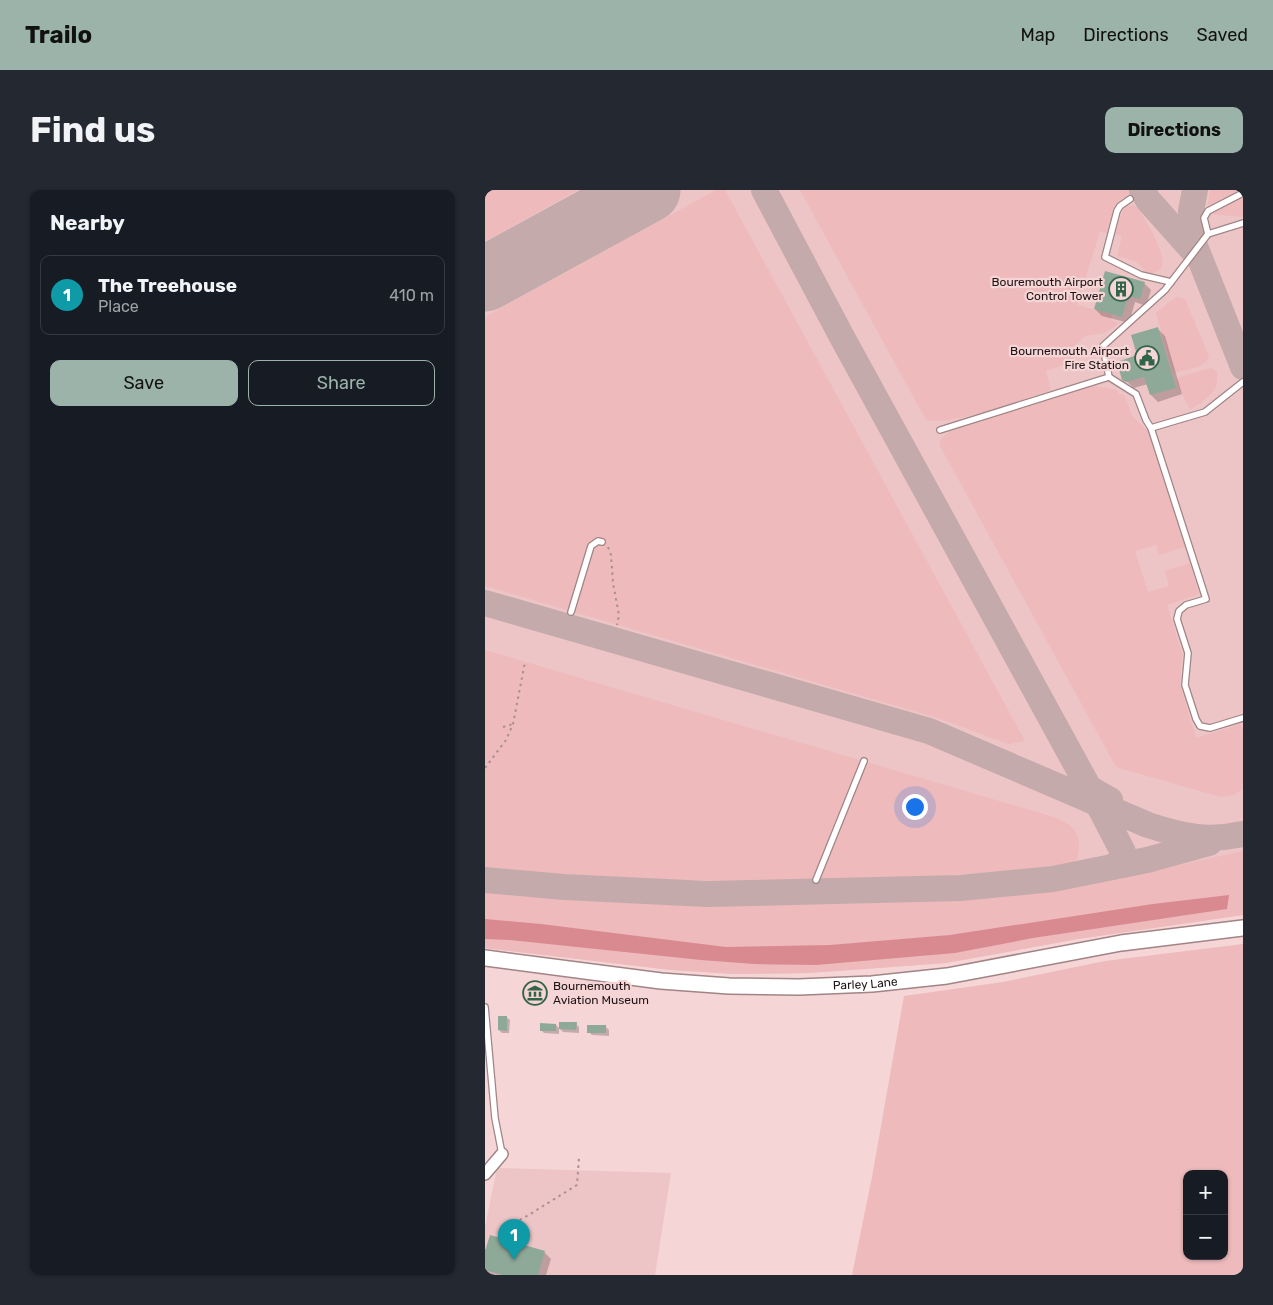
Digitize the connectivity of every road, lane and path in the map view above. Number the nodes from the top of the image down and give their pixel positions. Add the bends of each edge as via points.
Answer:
1 (1243, 194) edge
2 (1129, 199) dead end
3 (1243, 223) edge
4 (1209, 234) junction
5 (1171, 282) junction
6 (1109, 376) junction
7 (1243, 382) edge
8 (1151, 428) junction
9 (940, 430) dead end
10 (602, 542) joint
11 (571, 612) dead end
12 (617, 625) dead end
13 (525, 662) dead end
14 (1243, 718) edge
15 (513, 724) junction
16 (503, 727) dead end
17 (864, 761) dead end
18 (485, 768) edge
19 (816, 880) dead end
20 (1243, 928) edge
21 (485, 958) edge
22 (485, 1006) edge
23 (502, 1154) joint
24 (579, 1157) dead end
25 (485, 1174) edge
26 (508, 1226) dead end

1 - 4 lane via 1208,211 1204,218
2 - 5 lane via 1119,206 1105,257 1141,275
3 - 4 lane
4 - 5 lane
5 - 6 lane via 1103,346
6 - 8 lane via 1136,394
6 - 9 lane
7 - 8 lane via 1205,412
8 - 14 lane via 1206,599 1186,605 1179,611 1177,619 1188,652 1185,685 1200,726 1210,728
10 - 11 lane via 597,541 591,546
10 - 12 path via 611,555 619,615
13 - 15 path
15 - 16 path
15 - 18 path via 506,740
17 - 19 lane
20 - 21 main road, Parley Lane via 1121,943 947,976 799,987 661,981
22 - 23 lane via 495,1118
23 - 25 street
24 - 26 path via 577,1185

